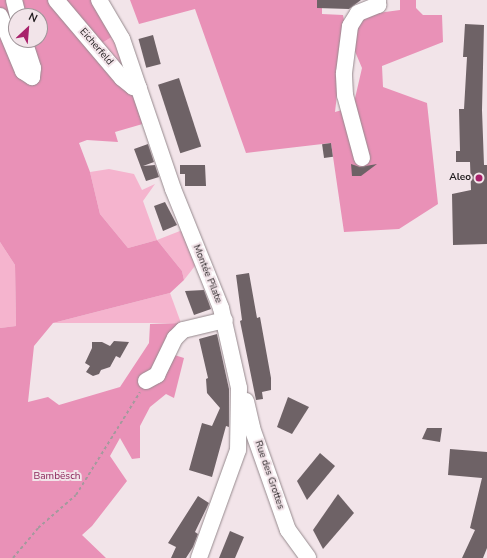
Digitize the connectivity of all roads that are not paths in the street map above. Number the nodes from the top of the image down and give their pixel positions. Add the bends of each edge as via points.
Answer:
1 (56, 0) edge
2 (99, 0) edge
3 (378, 2) edge
4 (0, 16) edge
5 (8, 35) edge
6 (13, 48) edge
7 (27, 48) edge
8 (139, 88) junction
9 (362, 158) dead end
10 (225, 320) junction
11 (146, 382) road end
12 (239, 388) junction
13 (199, 558) edge
14 (308, 558) edge

1 - 8 street, Eicherfeld via 122,78
2 - 8 street, Montée Pilate via 122,39
3 - 9 street via 358,13 350,26 344,73 345,95
4 - 5 street
6 - 7 street via 23,71 32,77 34,68
8 - 10 street, Montée Pilate via 173,189
10 - 11 street via 183,330 175,338 157,375
10 - 12 street, Montée Pilate
12 - 13 street, Montée Pilate via 238,450
12 - 14 street, Rue des Grottes via 246,399 252,428 288,530

